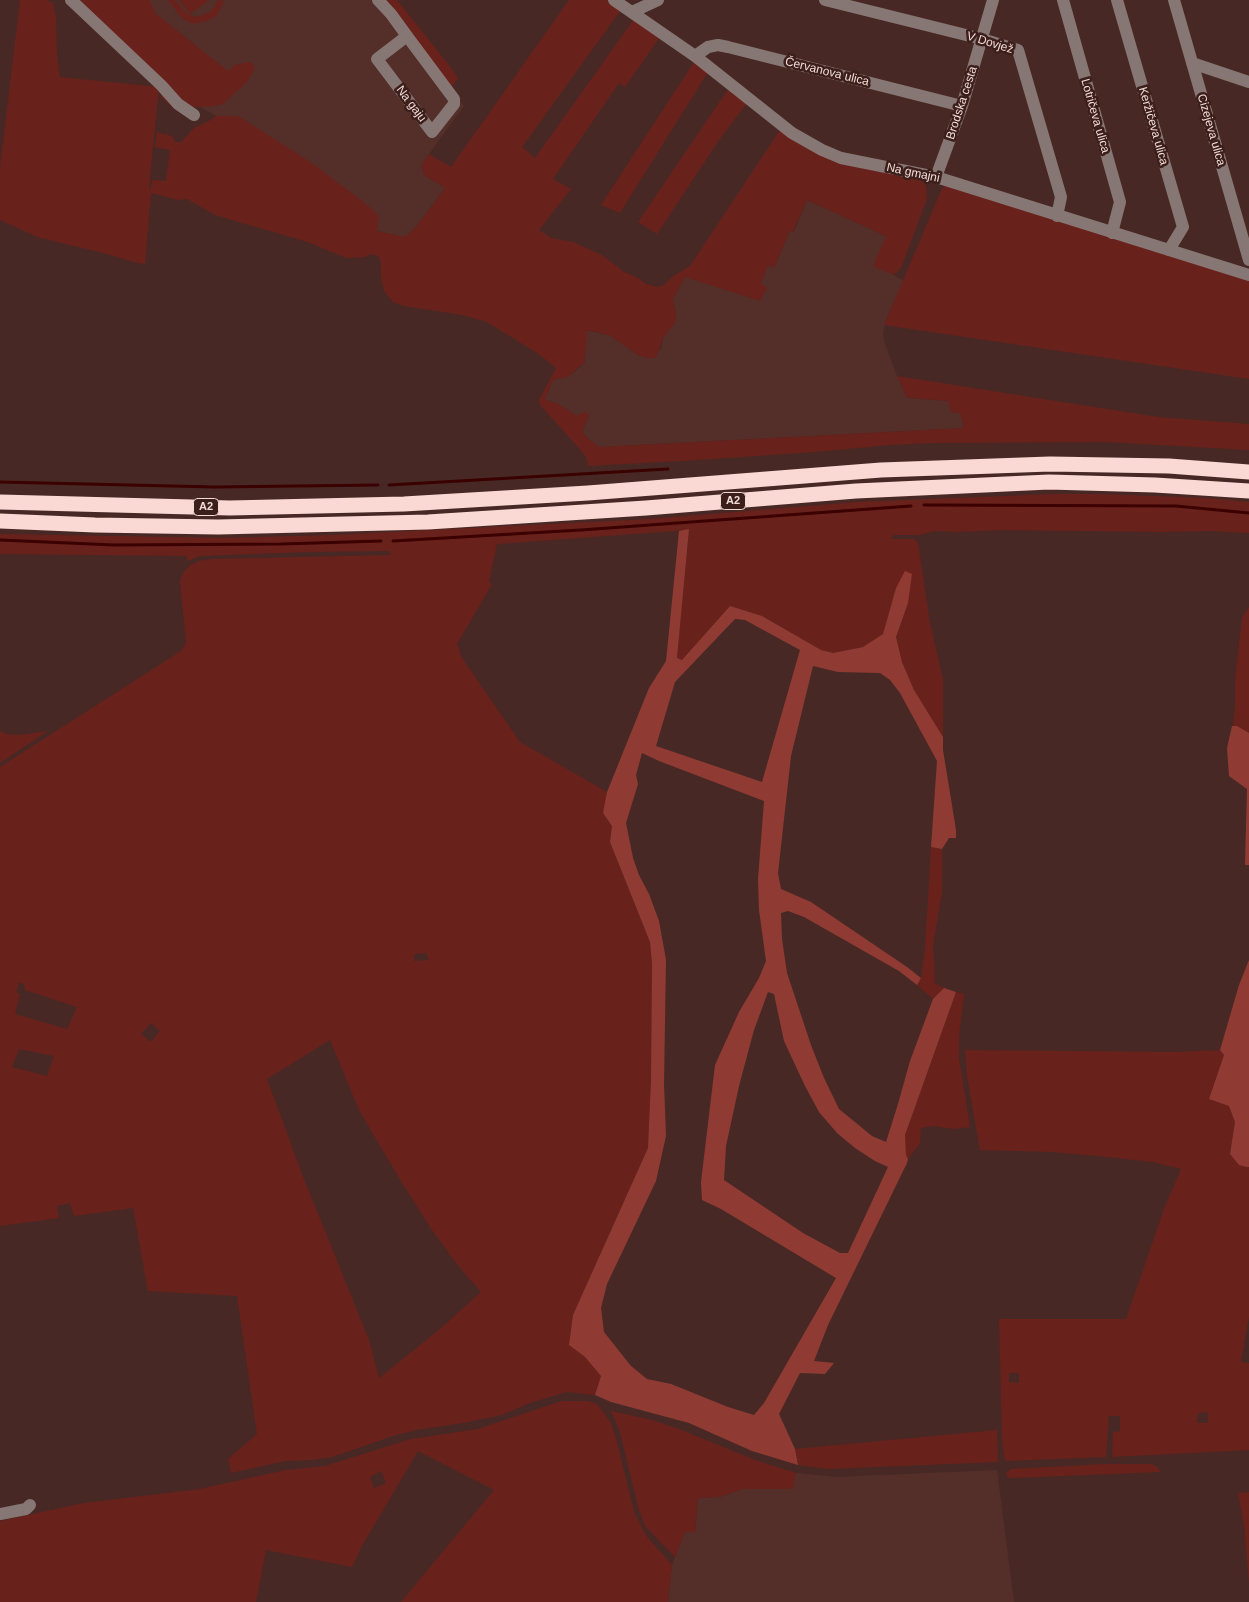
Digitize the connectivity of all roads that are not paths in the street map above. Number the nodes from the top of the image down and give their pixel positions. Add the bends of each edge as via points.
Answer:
1 (71, 0) edge
2 (378, 0) edge
3 (614, 0) edge
4 (658, 0) edge
5 (825, 0) edge
6 (993, 0) edge
7 (1063, 0) edge
8 (1117, 0) edge
9 (1174, 0) edge
10 (632, 12) junction
11 (407, 36) junction
12 (982, 39) junction
13 (694, 56) junction
14 (1192, 62) junction
15 (1249, 82) edge
16 (962, 106) junction
17 (194, 115) dead end
18 (936, 177) junction
19 (1057, 216) junction
20 (1112, 232) junction
21 (1169, 250) junction
22 (1249, 260) edge
23 (1249, 275) edge
24 (1249, 472) edge
25 (1249, 492) edge
26 (3, 502) edge
27 (0, 521) edge
28 (34, 523) junction
29 (0, 528) edge
30 (30, 1505) dead end
31 (0, 1514) edge

1 - 17 street via 178,104
2 - 11 street, Na gaju
3 - 10 street, Na gmajni
4 - 10 street
5 - 12 street, V Dovjež
6 - 12 street, Brodska cesta
7 - 20 street, Lotričeva ulica via 1120,202
8 - 21 street, Keržičeva ulica via 1183,227
9 - 14 street, Cizejeva ulica
10 - 13 street, Na gmajni
11 - 11 street, Na gaju via 377,59 432,132 454,104 454,98
12 - 16 street, Brodska cesta
12 - 19 street, V Dovjež via 1018,50 1061,198
13 - 16 street, Červanova ulica via 718,45
13 - 18 street, Na gmajni via 792,133 822,150 841,158
14 - 15 street
14 - 22 street, Cizejeva ulica
16 - 18 street, Brodska cesta
18 - 19 street, Na gmajni
19 - 20 street, Na gmajni
20 - 21 street, Na gmajni
21 - 23 street, Na gmajni
24 - 26 highway, A2 via 1169,466 1050,464 881,470 404,504 230,508
25 - 28 highway, A2 via 1049,482 856,491 428,522 218,527
27 - 28 highway, A2
28 - 29 highway
30 - 31 street via 26,1509

